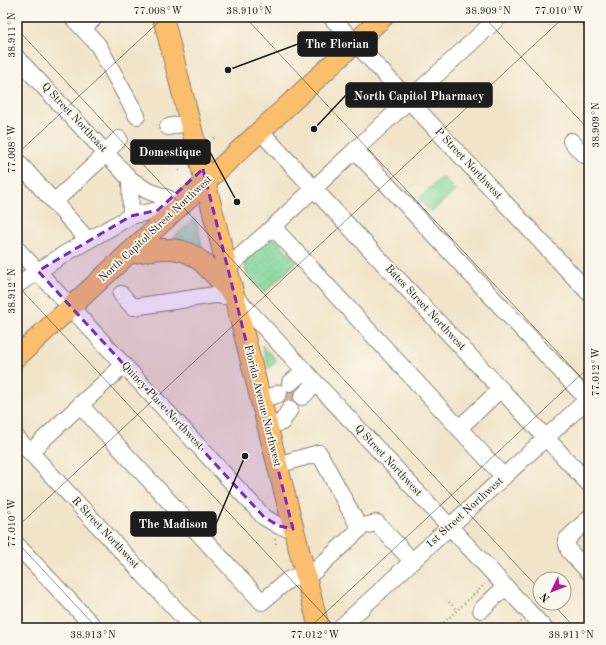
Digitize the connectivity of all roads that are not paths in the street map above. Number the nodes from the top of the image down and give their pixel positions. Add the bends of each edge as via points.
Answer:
1 (95, 17) edge
2 (163, 17) edge
3 (331, 17) edge
4 (366, 17) edge
5 (383, 17) edge
6 (499, 17) edge
7 (78, 23) edge
8 (351, 38) junction
9 (17, 58) edge
10 (409, 100) junction
11 (137, 116) dead end
12 (191, 122) junction
13 (168, 127) dead end
14 (261, 132) junction
15 (119, 139) dead end
16 (571, 141) dead end
17 (355, 150) junction
18 (106, 153) junction
19 (587, 155) edge
20 (17, 161) edge
21 (205, 176) junction
22 (130, 179) junction
23 (313, 188) junction
24 (54, 202) junction
25 (164, 205) junction
26 (132, 216) junction
27 (273, 227) junction
28 (88, 240) junction
29 (17, 249) edge
30 (129, 254) junction
31 (226, 269) junction
32 (38, 271) junction
33 (17, 286) edge
34 (588, 291) edge
35 (121, 294) dead end
36 (233, 296) junction
37 (66, 303) junction
38 (17, 340) edge
39 (17, 357) edge
40 (124, 365) junction
41 (501, 389) junction
42 (288, 396) junction
43 (588, 399) edge
44 (80, 405) junction
45 (459, 428) junction
46 (17, 438) edge
47 (546, 438) junction
48 (30, 452) junction
49 (277, 465) junction
50 (504, 477) junction
51 (589, 484) edge
52 (589, 518) edge
53 (449, 526) junction
54 (293, 529) junction
55 (360, 529) junction
56 (17, 545) edge
57 (412, 561) junction
58 (589, 572) edge
59 (306, 576) junction
60 (505, 587) junction
61 (481, 610) dead end
62 (95, 628) edge
63 (193, 628) edge
64 (319, 628) edge
65 (340, 628) edge
66 (544, 628) edge

1 - 7 street
2 - 12 main road, Florida Avenue Northwest
3 - 8 street, P Street Northwest
4 - 8 main road
5 - 8 main road, North Capitol Street Northwest
6 - 10 street
7 - 11 street via 101,50
8 - 10 street, P Street Northwest
8 - 14 main road, North Capitol Street Northwest
8 - 21 main road
9 - 18 street, Q Street Northeast
10 - 17 street
10 - 34 street, P Street Northwest
12 - 13 street
12 - 21 main road, Florida Avenue Northwest
14 - 21 main road, North Capitol Street Northwest
14 - 23 street, Bates Street Northwest
15 - 18 street
16 - 19 street
17 - 23 street
17 - 43 street
18 - 22 street, Q Street Northeast
18 - 24 street
20 - 24 street
21 - 25 main road
21 - 30 main road, North Capitol Street Northwest
21 - 31 main road, Florida Avenue Northwest
22 - 25 street, Q Street Northeast
22 - 26 street
23 - 27 street
23 - 41 street, Bates Street Northwest
24 - 28 street
25 - 26 street
25 - 37 main road
26 - 28 street
27 - 31 street
27 - 45 street
28 - 32 street
29 - 32 street, Quincy Place Northwest
30 - 36 main road via 159,248 184,251 196,256
30 - 37 main road, North Capitol Street Northwest
31 - 36 main road, Florida Avenue Northwest
32 - 33 street
32 - 37 street, Quincy Place Northwest
35 - 36 street via 133,307 216,295
36 - 42 main road, Florida Avenue Northwest
36 - 42 street, Q Street Northwest
37 - 38 main road
37 - 39 main road, North Capitol Street Northwest
37 - 40 street, Quincy Place Northwest
40 - 44 street
40 - 54 street, Quincy Place Northwest via 264,517 279,526
41 - 45 street
41 - 47 street, Bates Street Northwest
42 - 49 main road, Florida Avenue Northwest
42 - 53 street, Q Street Northwest
43 - 47 street, 1st Street Northwest
44 - 48 street
44 - 59 street via 262,602 288,580
45 - 50 street
46 - 48 street, R Street Northwest
47 - 50 street, 1st Street Northwest
47 - 51 street, Bates Street Northwest
48 - 63 street, R Street Northwest
49 - 54 main road, Florida Avenue Northwest
49 - 55 street via 319,453
50 - 53 street, 1st Street Northwest
52 - 58 street via 566,540 569,551
53 - 57 street, 1st Street Northwest
53 - 60 street, Q Street Northwest
54 - 59 main road, Florida Avenue Northwest
55 - 57 street via 377,523
55 - 59 street
56 - 62 street
57 - 65 street, 1st Street Northwest
59 - 64 main road, Florida Avenue Northwest
60 - 61 street
60 - 66 street, Q Street Northwest

